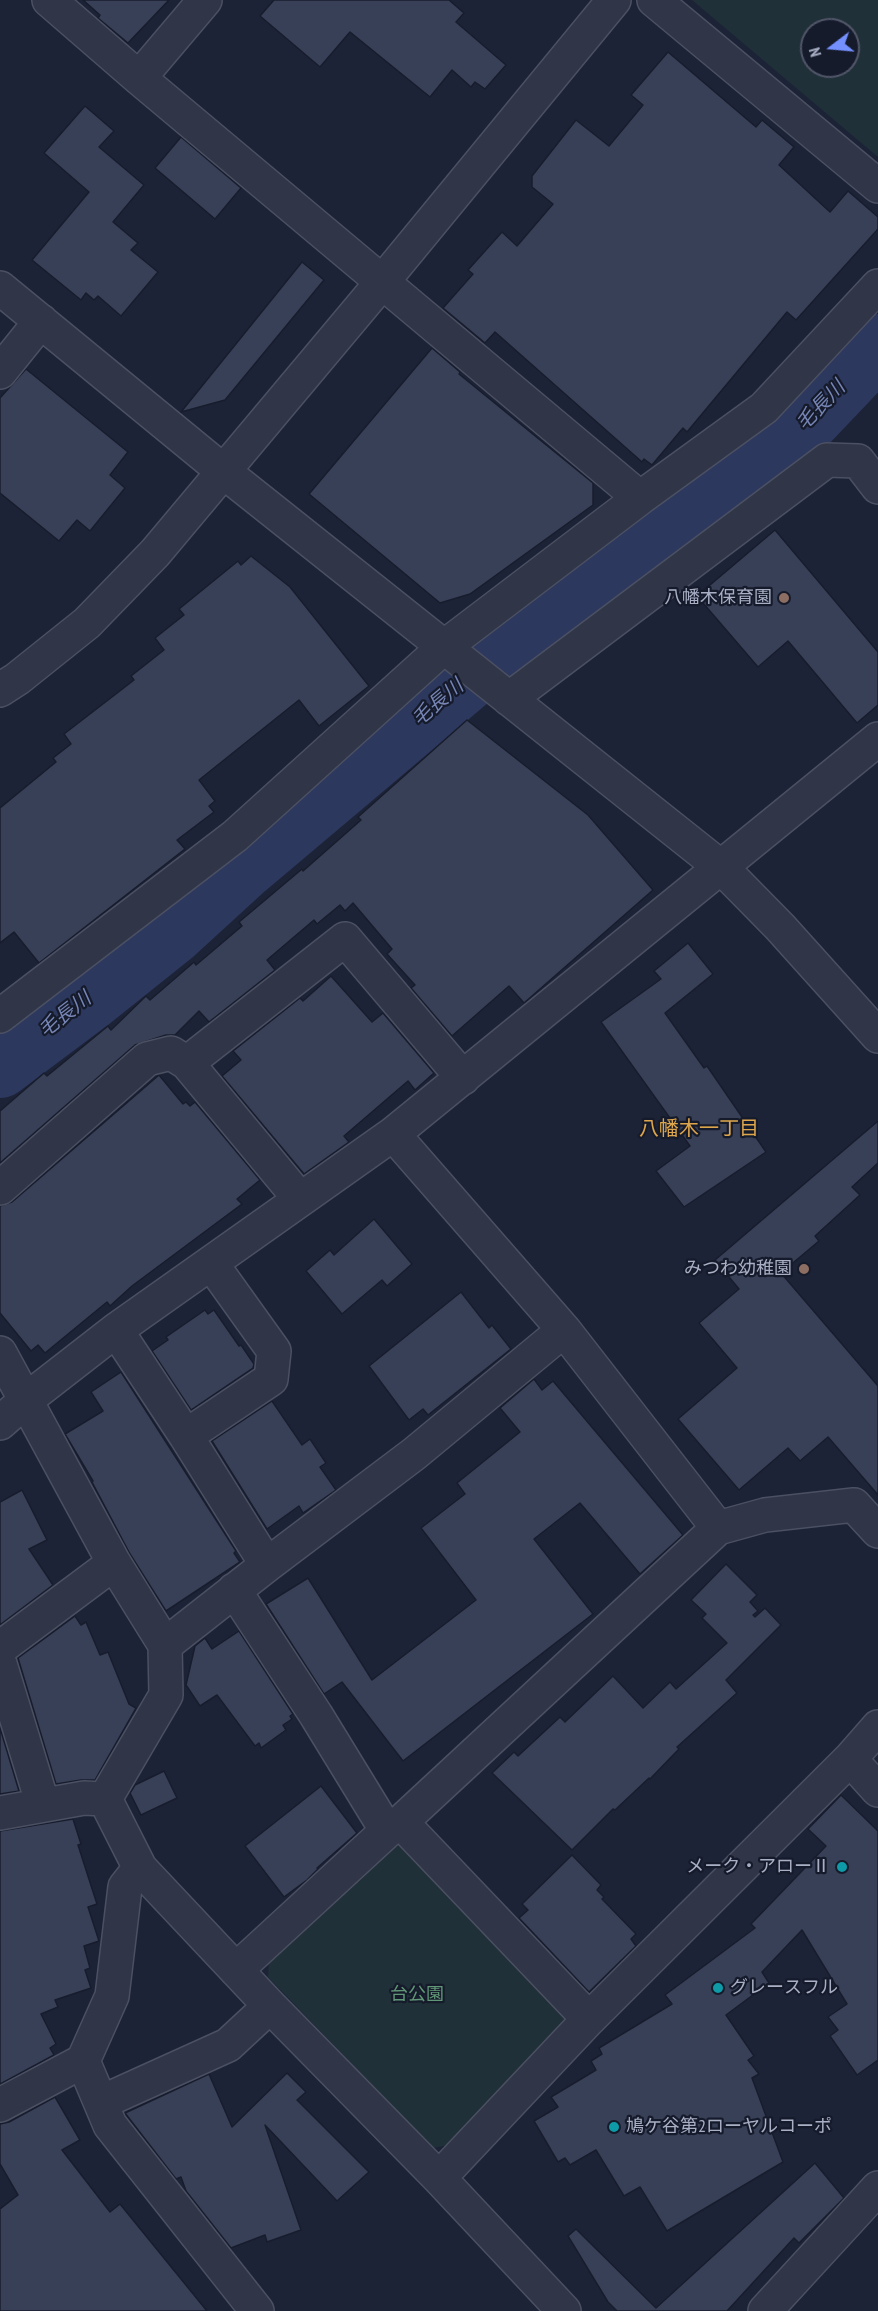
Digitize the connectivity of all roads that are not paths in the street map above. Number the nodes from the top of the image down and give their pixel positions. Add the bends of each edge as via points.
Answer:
1 (49, 0) edge
2 (205, 0) edge
3 (614, 0) edge
4 (654, 0) edge
5 (139, 78) junction
6 (878, 186) edge
7 (383, 281) junction
8 (878, 286) edge
9 (0, 288) edge
10 (41, 321) junction
11 (0, 372) edge
12 (223, 471) junction
13 (878, 487) edge
14 (640, 498) junction
15 (444, 647) junction
16 (0, 690) edge
17 (509, 699) junction
18 (878, 739) edge
19 (722, 868) junction
20 (0, 1016) edge
21 (878, 1036) edge
22 (187, 1063) junction
23 (463, 1078) junction
24 (393, 1134) junction
25 (0, 1188) edge
26 (300, 1199) junction
27 (212, 1263) junction
28 (116, 1330) junction
29 (564, 1330) junction
30 (0, 1353) edge
31 (26, 1400) junction
32 (0, 1423) edge
33 (186, 1436) junction
34 (718, 1528) junction
35 (878, 1531) edge
36 (114, 1563) junction
37 (267, 1565) junction
38 (234, 1590) junction
39 (165, 1645) junction
40 (0, 1648) edge
41 (0, 1664) edge
42 (878, 1727) edge
43 (850, 1759) junction
44 (878, 1790) edge
45 (105, 1799) junction
46 (43, 1805) junction
47 (0, 1813) edge
48 (394, 1826) junction
49 (140, 1868) junction
50 (236, 1970) junction
51 (270, 2006) junction
52 (589, 2019) junction
53 (83, 2061) junction
54 (102, 2102) junction
55 (0, 2105) edge
56 (439, 2178) junction
57 (878, 2188) edge
58 (257, 2311) edge
59 (564, 2311) edge
60 (765, 2311) edge

1 - 5 street
2 - 5 street
3 - 7 street
4 - 6 street
5 - 7 street
7 - 12 street
7 - 14 street
8 - 14 street via 764,408
9 - 10 street
10 - 11 street
10 - 12 street
12 - 15 street
12 - 16 street via 155,553 87,623
13 - 17 street via 858,462 827,460
14 - 15 street
15 - 17 street
15 - 20 street via 235,836
17 - 19 street
18 - 19 street
19 - 21 street
19 - 23 street
22 - 23 street via 345,939
22 - 25 street via 171,1053 147,1059
22 - 26 street
23 - 24 street
24 - 26 street
24 - 29 street
26 - 27 street
27 - 28 street
27 - 33 street via 274,1351 271,1379
28 - 31 street
28 - 33 street
29 - 34 street
29 - 37 street via 414,1454
30 - 31 street
31 - 32 street
31 - 36 street
33 - 37 street
34 - 35 street via 765,1515 854,1505
34 - 48 street
36 - 39 street
36 - 40 street
37 - 38 street
38 - 39 street
38 - 48 street
39 - 45 street via 166,1695
41 - 46 street
42 - 43 street
43 - 44 street
43 - 52 street
45 - 46 street via 84,1798
45 - 49 street
46 - 47 street
48 - 50 street
48 - 52 street
49 - 50 street
49 - 53 street via 125,1887 112,1996
50 - 51 street
51 - 54 street via 228,2045
51 - 56 street
52 - 56 street
53 - 54 street
53 - 55 street
54 - 58 street via 110,2126
56 - 59 street
57 - 60 street

